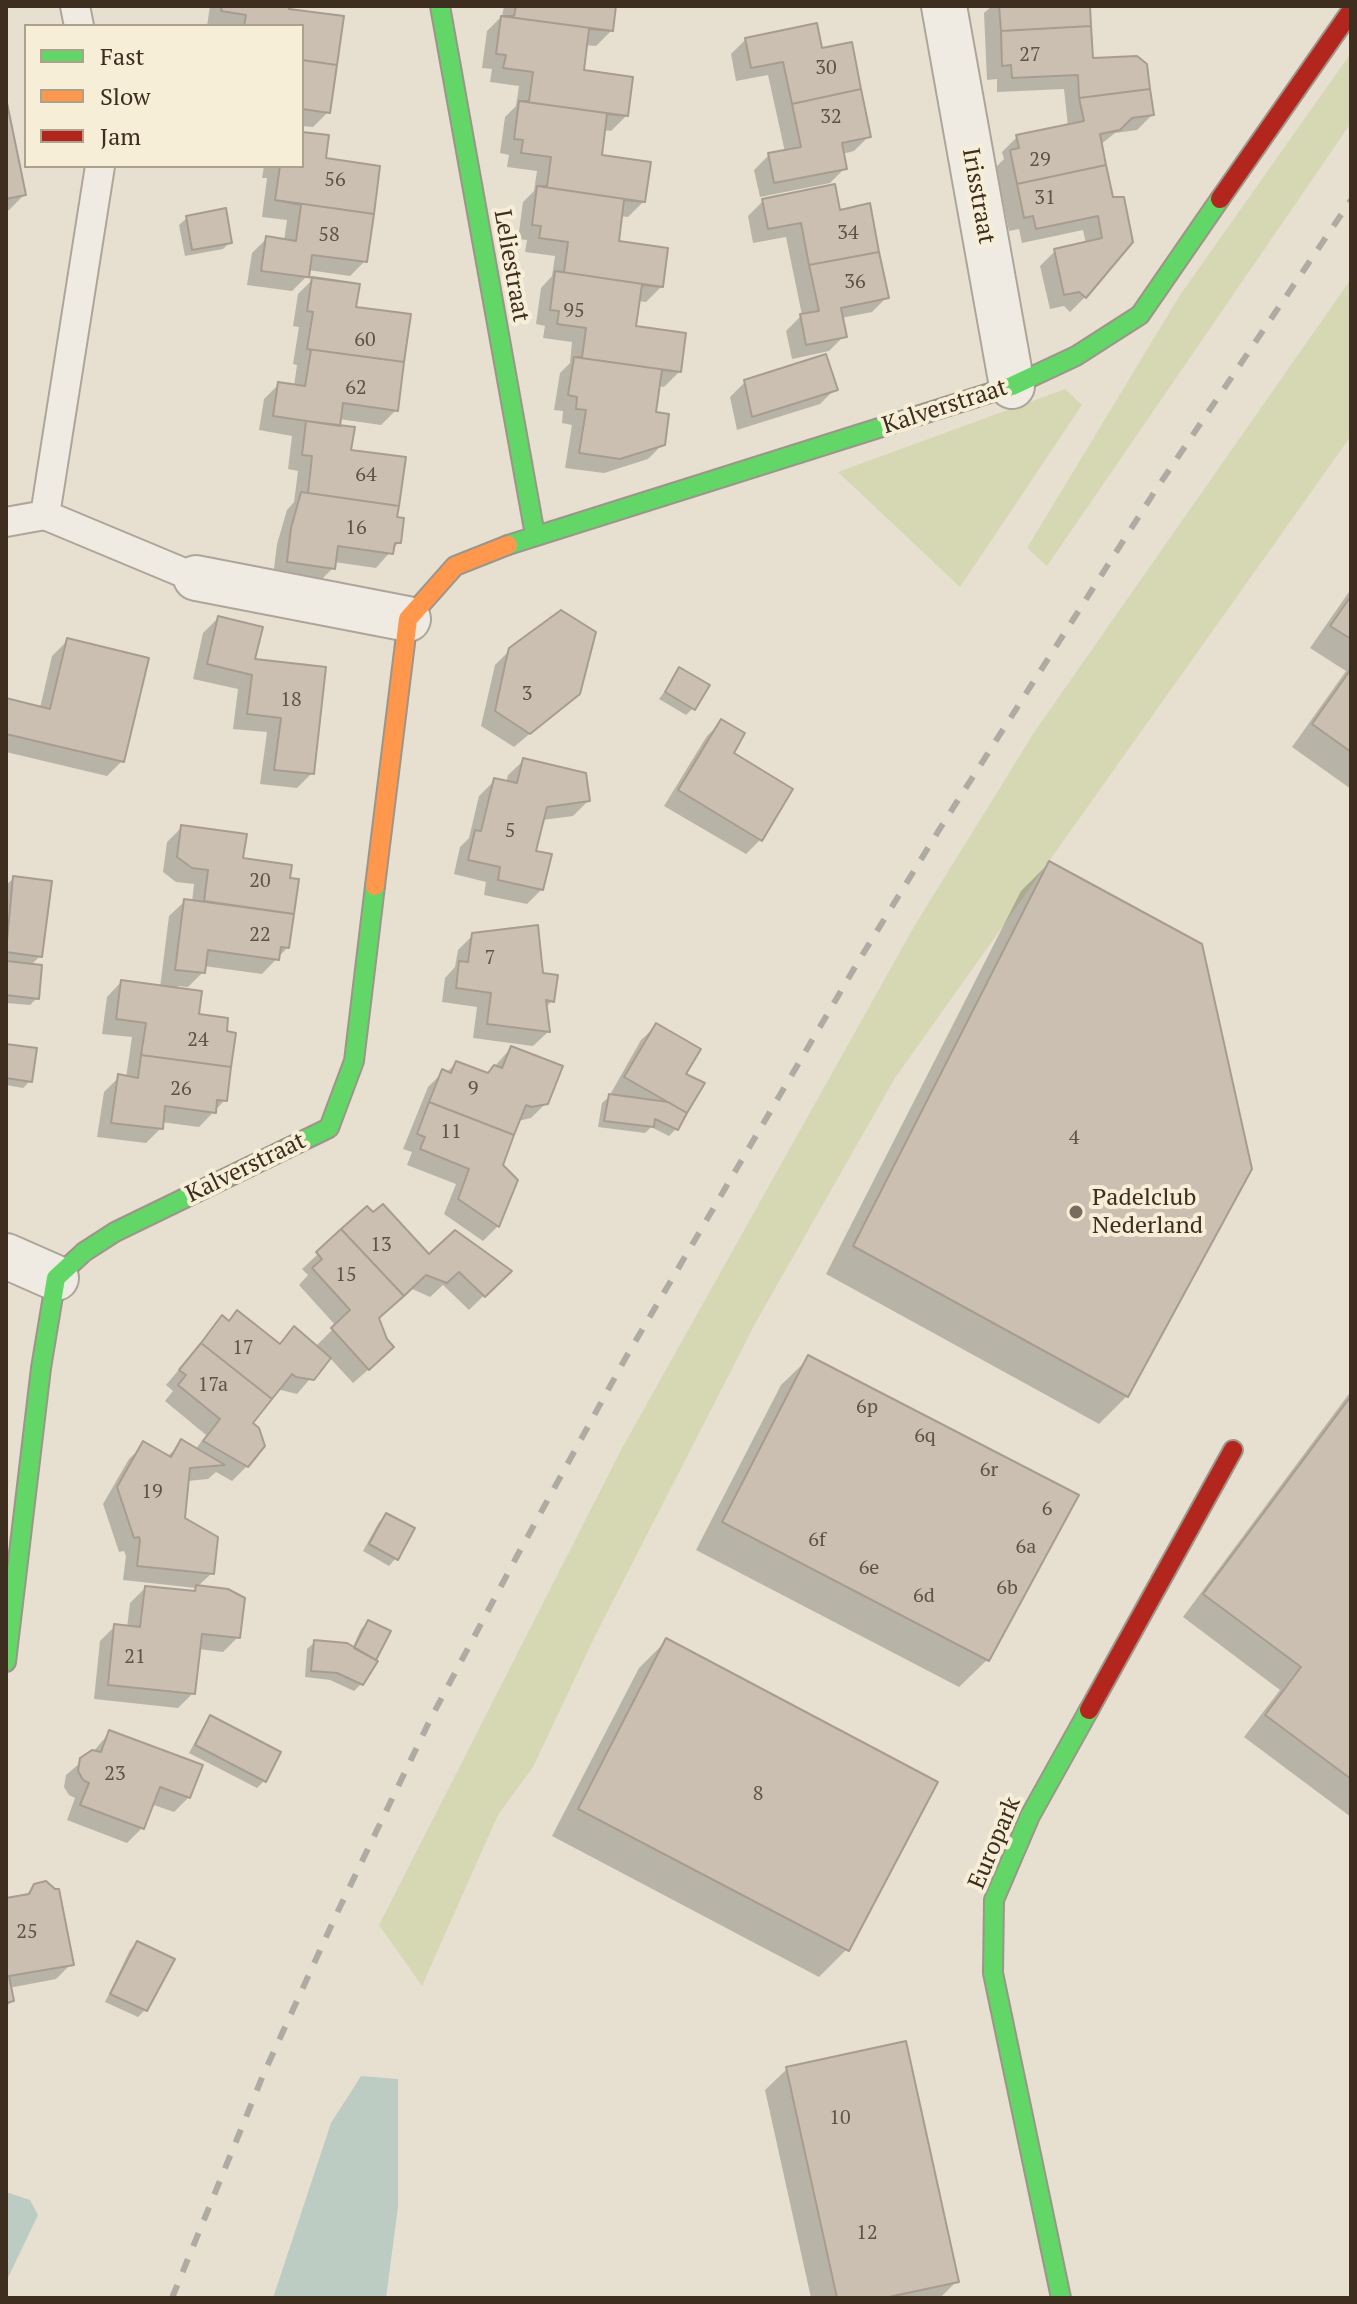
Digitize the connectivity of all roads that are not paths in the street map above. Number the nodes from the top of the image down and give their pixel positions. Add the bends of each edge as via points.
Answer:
1 (440, 6) edge
2 (944, 6) edge
3 (1351, 11) edge
4 (100, 168) edge
5 (1012, 386) junction
6 (45, 515) junction
7 (6, 522) edge
8 (535, 535) junction
9 (196, 578) joint
10 (408, 619) junction
11 (6, 1256) edge
12 (56, 1278) junction
13 (1233, 1450) dead end
14 (6, 1662) edge
15 (1061, 2298) edge

1 - 8 street, Leliestraat
2 - 5 street, Irisstraat
3 - 5 street, Kalverstraat via 1140,315 1076,356
4 - 6 lane
5 - 8 street, Kalverstraat
6 - 7 lane
6 - 9 lane
8 - 10 street, Kalverstraat via 455,566
9 - 10 street
10 - 12 street, Kalverstraat via 354,1061 329,1128 115,1232
11 - 12 street
12 - 14 street
13 - 15 street, Europark via 1030,1816 994,1900 993,1973

